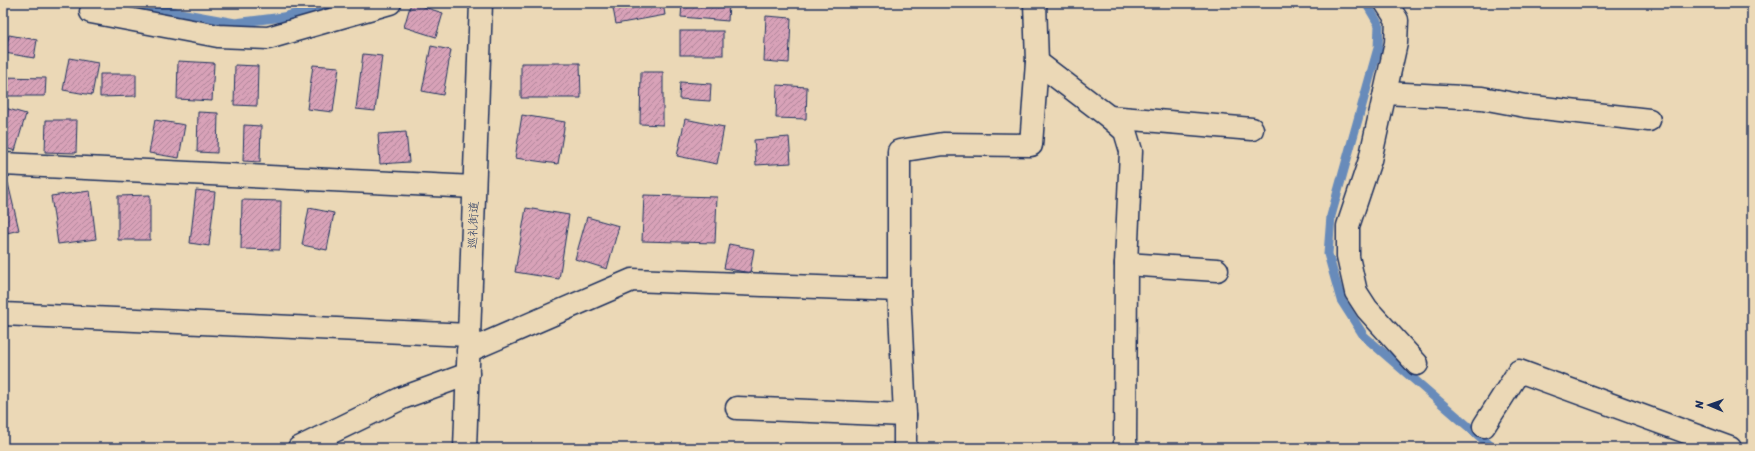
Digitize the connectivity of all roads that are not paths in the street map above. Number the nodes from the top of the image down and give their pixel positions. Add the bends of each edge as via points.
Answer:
1 (390, 3) edge
2 (481, 3) edge
3 (1035, 3) edge
4 (1386, 3) edge
5 (91, 12) dead end
6 (1037, 62) junction
7 (1385, 93) junction
8 (1110, 117) junction
9 (1649, 120) dead end
10 (1252, 130) dead end
11 (3, 164) edge
12 (474, 188) junction
13 (1126, 264) junction
14 (1218, 270) dead end
15 (899, 290) junction
16 (3, 314) edge
17 (469, 343) junction
18 (1417, 364) dead end
19 (468, 374) junction
20 (737, 408) dead end
21 (905, 415) junction
22 (1484, 426) dead end
23 (299, 448) edge
24 (466, 448) edge
25 (905, 448) edge
26 (1126, 448) edge
27 (1730, 448) edge

1 - 5 street via 268,38 218,36
2 - 12 street, 巡礼街道
3 - 6 street
4 - 7 street via 1397,20 1396,43
6 - 8 street
6 - 15 street via 1032,145 944,144 899,150
7 - 9 street via 1482,98 1524,106
7 - 18 street via 1370,160 1348,226 1348,257 1356,292 1367,309
8 - 10 street
8 - 13 street via 1125,131 1131,151
11 - 12 street
12 - 17 street, 巡礼街道
13 - 14 street
13 - 26 street
15 - 17 street via 632,280
15 - 21 street
16 - 17 street
17 - 19 street, 巡礼街道
19 - 23 street via 402,398
19 - 24 street, 巡礼街道
20 - 21 street
21 - 25 street
22 - 27 street via 1519,371

